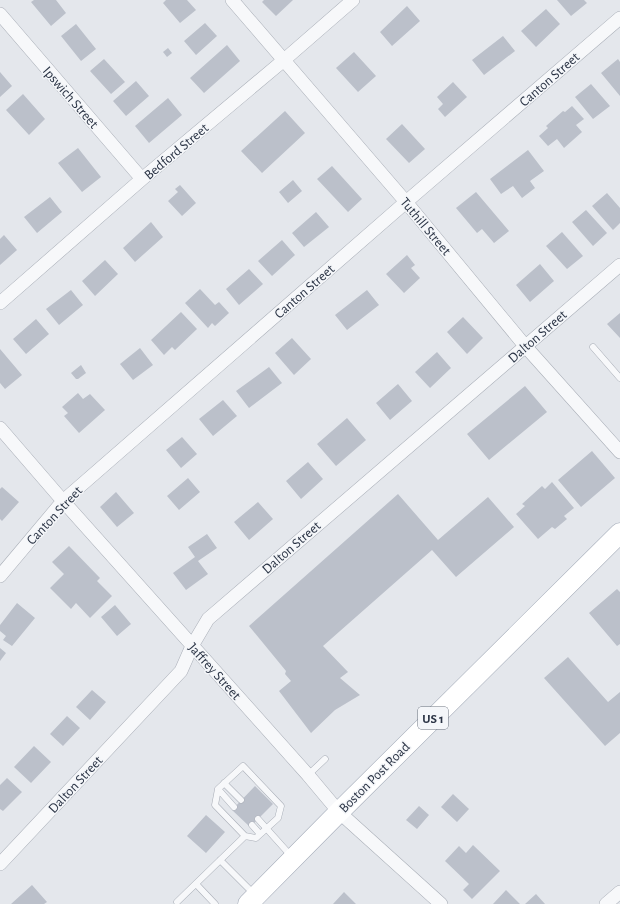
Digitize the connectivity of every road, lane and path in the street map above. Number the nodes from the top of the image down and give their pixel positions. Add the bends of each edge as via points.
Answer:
1 (232, 0) edge
2 (353, 0) edge
3 (0, 14) edge
4 (620, 18) edge
5 (284, 60) junction
6 (142, 179) junction
7 (406, 202) junction
8 (620, 265) edge
9 (0, 303) edge
10 (526, 346) junction
11 (593, 347) dead end
12 (620, 378) edge
13 (0, 428) edge
14 (617, 446) edge
15 (63, 501) junction
16 (620, 533) edge
17 (0, 576) edge
18 (192, 646) junction
19 (325, 759) dead end
20 (308, 775) junction
21 (224, 784) junction
22 (218, 789) junction
23 (241, 800) dead end
24 (234, 807) dead end
25 (339, 812) junction
26 (258, 819) dead end
27 (252, 825) dead end
28 (267, 828) junction
29 (260, 834) junction
30 (245, 836) junction
31 (293, 858) junction
32 (220, 860) junction
33 (0, 864) edge
34 (196, 884) junction
35 (620, 892) edge
36 (252, 900) edge
37 (177, 902) dead end
38 (214, 904) edge
39 (441, 904) edge
40 (606, 904) edge

1 - 5 street, Tuthill Street
2 - 5 street, Bedford Street
3 - 6 street, Ipswich Street
4 - 7 street, Canton Street
5 - 6 street, Bedford Street
5 - 7 street, Tuthill Street
6 - 9 street, Bedford Street
7 - 10 street, Tuthill Street
7 - 15 street, Canton Street
8 - 10 street, Dalton Street
10 - 14 street, Tuthill Street
10 - 18 street, Dalton Street via 208,619
11 - 12 lane
13 - 15 street, Jaffrey Street
15 - 17 street, Canton Street
15 - 18 street, Jaffrey Street
16 - 25 main road, Boston Post Road / US 1
18 - 20 street, Jaffrey Street
18 - 33 street, Dalton Street via 181,671
19 - 20 lane
20 - 25 street, Jaffrey Street
21 - 22 lane
21 - 23 lane
21 - 28 lane via 243,766 281,806 278,818
22 - 24 lane
22 - 30 lane via 215,805
25 - 31 main road, Boston Post Road / US 1
25 - 39 street, Jaffrey Street
26 - 28 lane
27 - 29 lane
28 - 29 lane
28 - 31 lane
29 - 30 lane via 256,838
30 - 32 lane
31 - 36 main road, Boston Post Road / US 1
32 - 34 lane
32 - 36 lane
34 - 37 lane
34 - 38 lane
35 - 40 street

